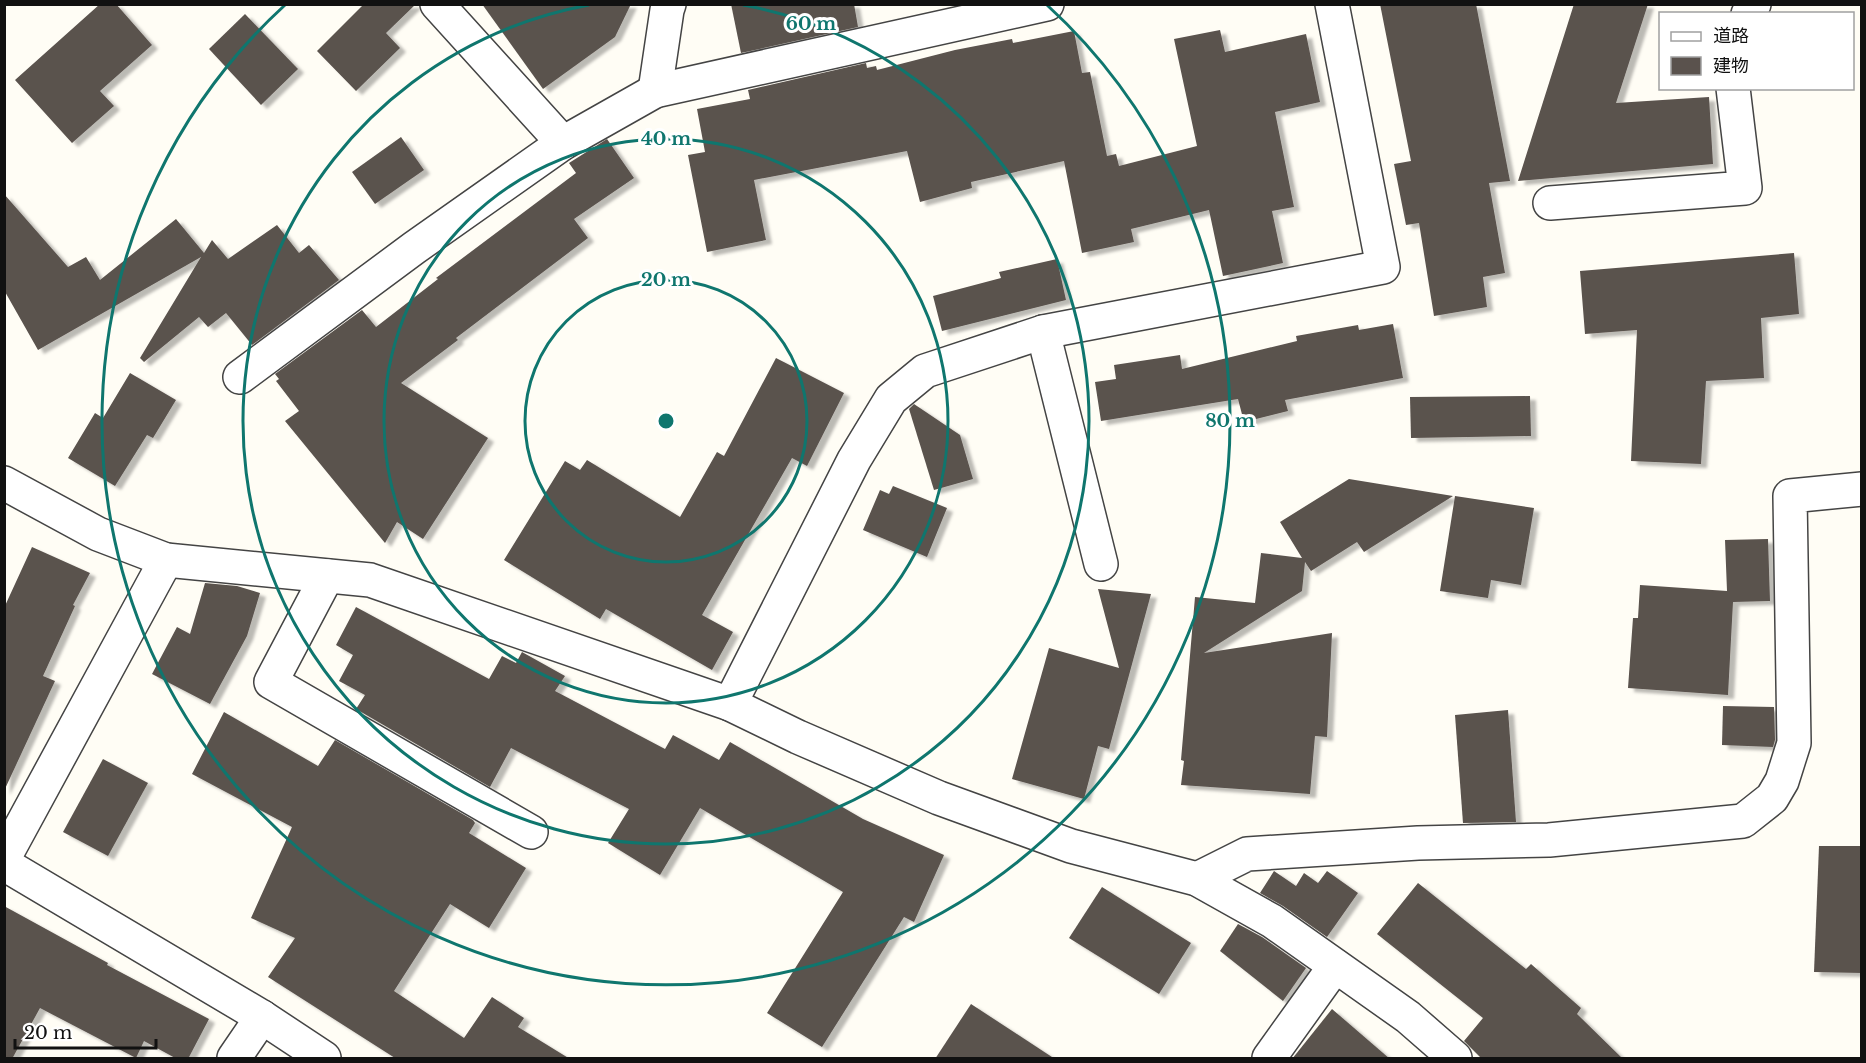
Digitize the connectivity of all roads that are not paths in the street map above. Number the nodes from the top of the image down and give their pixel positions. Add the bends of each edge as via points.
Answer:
1 (437, 4) edge
2 (669, 4) edge
3 (1047, 4) edge
4 (1332, 4) edge
5 (1733, 90) edge
6 (655, 91) junction
7 (563, 143) junction
8 (1550, 203) dead end
9 (1043, 332) junction
10 (240, 377) dead end
11 (4, 483) edge
12 (1862, 489) edge
13 (166, 560) junction
14 (1101, 564) dead end
15 (327, 576) junction
16 (730, 704) junction
17 (531, 832) dead end
18 (4, 858) edge
19 (4, 864) edge
20 (1197, 879) junction
21 (1335, 966) junction
22 (262, 1017) junction
23 (234, 1059) edge
24 (324, 1059) edge
25 (1269, 1059) edge
26 (1455, 1059) edge

1 - 7 street
2 - 6 street
3 - 6 street
4 - 9 street via 1383,267
5 - 8 street via 1745,188
6 - 7 street
7 - 10 street
9 - 14 street
9 - 16 street via 925,371 891,399 854,460
11 - 13 street via 98,534
12 - 20 street via 1790,496 1794,743 1782,782 1772,798 1743,821 1549,840 1418,843 1246,854
13 - 15 street
13 - 18 street
15 - 16 street via 370,580
15 - 17 street via 271,682
16 - 20 street via 939,798 1071,846
19 - 22 street
20 - 21 street via 1272,921
21 - 25 street
21 - 26 street via 1408,1017
22 - 23 street
22 - 24 street

